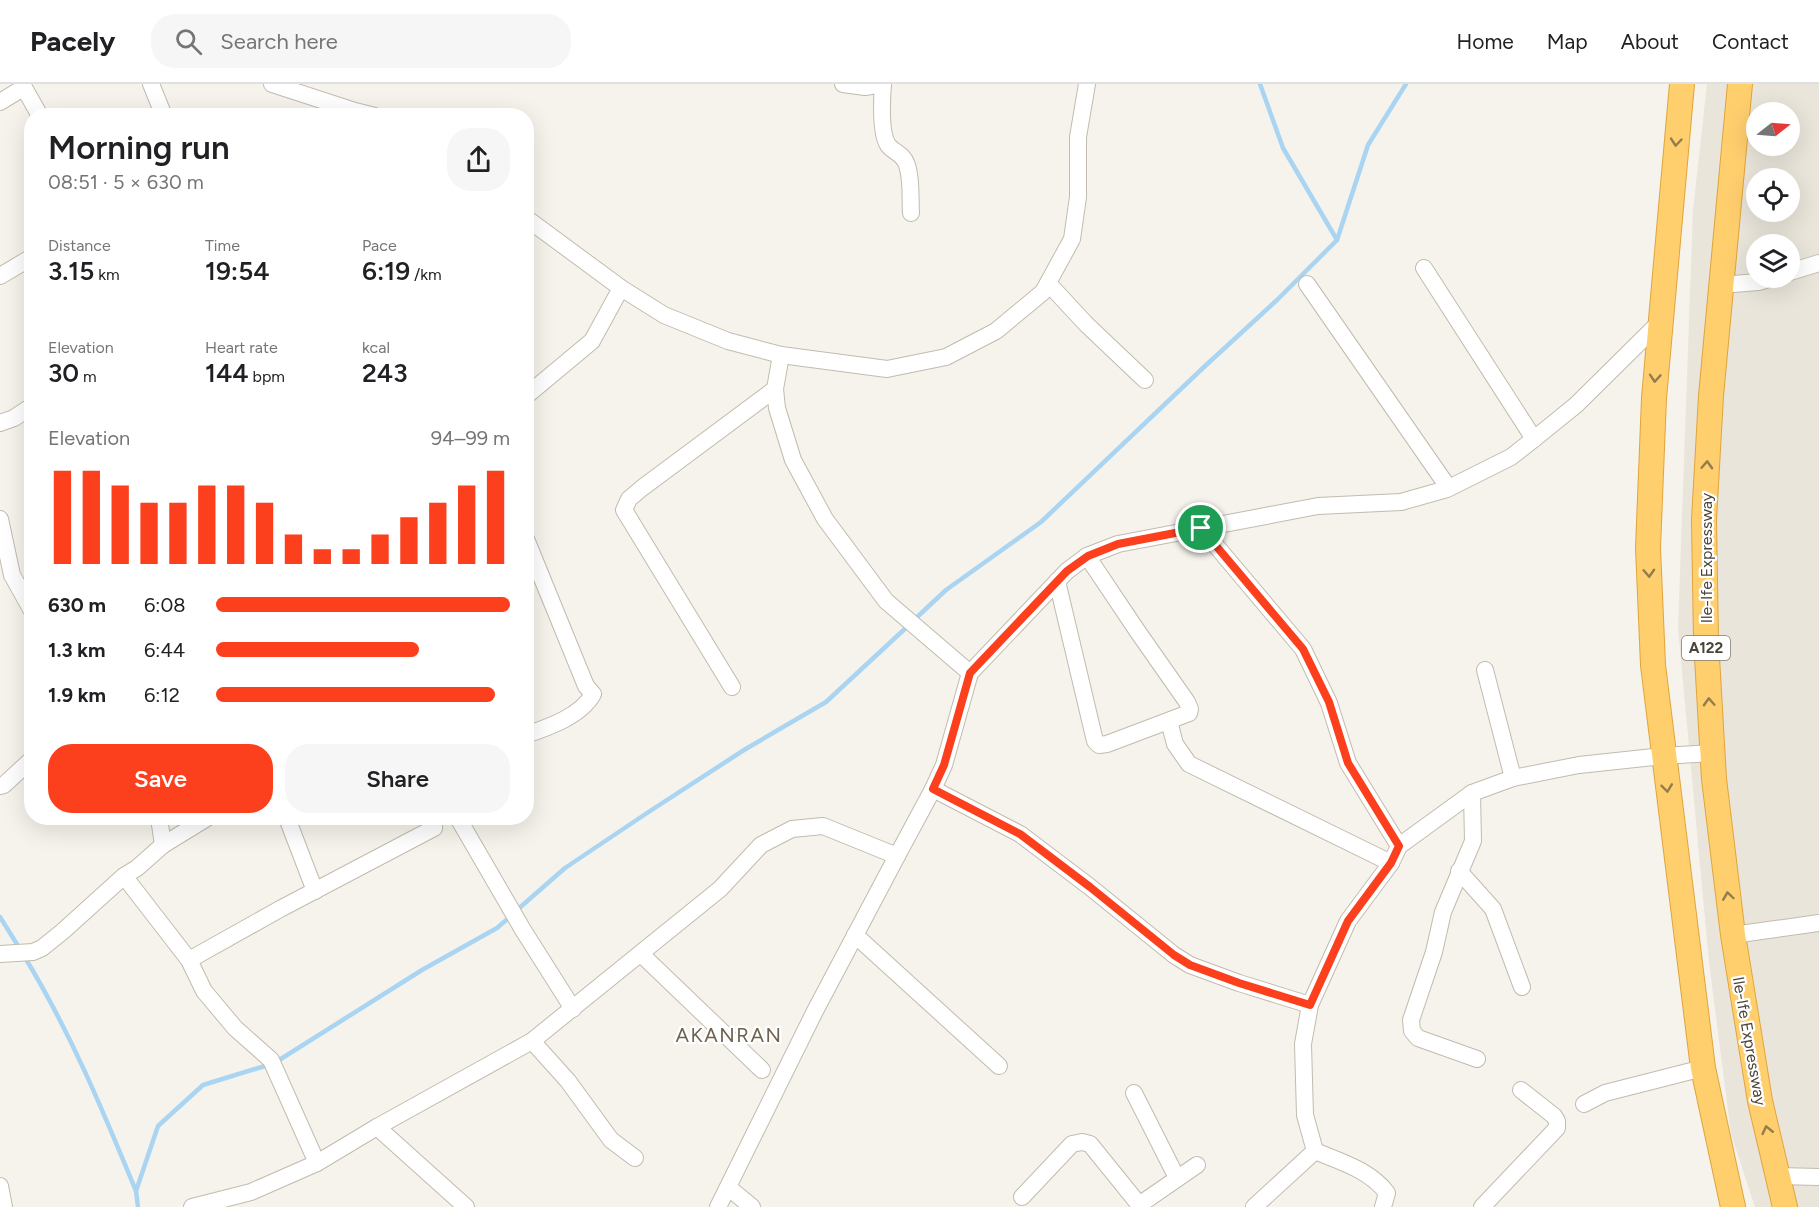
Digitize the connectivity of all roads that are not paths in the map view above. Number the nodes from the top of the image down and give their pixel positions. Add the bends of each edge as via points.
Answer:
1 (151, 84) edge
2 (272, 84) edge
3 (843, 84) edge
4 (883, 84) edge
5 (1087, 84) edge
6 (1682, 84) edge
7 (1740, 84) edge
8 (22, 86) edge
9 (0, 102) edge
10 (35, 108) edge
11 (161, 108) edge
12 (345, 108) edge
13 (911, 213) dead end
14 (534, 224) edge
15 (24, 262) edge
16 (1819, 262) edge
17 (1424, 268) dead end
18 (1800, 269) edge
19 (0, 276) edge
20 (1048, 283) junction
21 (1746, 283) edge
22 (1307, 284) dead end
23 (1721, 285) junction
24 (621, 288) junction
25 (1659, 323) junction
26 (782, 355) junction
27 (1145, 380) dead end
28 (534, 389) edge
29 (775, 389) junction
30 (24, 411) edge
31 (0, 423) edge
32 (1533, 439) junction
33 (1449, 487) junction
34 (0, 519) edge
35 (1201, 528) junction
36 (1088, 556) junction
37 (534, 559) edge
38 (6, 578) edge
39 (1057, 581) junction
40 (24, 601) edge
41 (1485, 670) dead end
42 (970, 673) junction
43 (732, 687) dead end
44 (1169, 721) junction
45 (534, 732) edge
46 (1712, 753) junction
47 (1663, 756) junction
48 (24, 766) edge
49 (1513, 778) junction
50 (0, 786) edge
51 (933, 789) junction
52 (1472, 793) junction
53 (160, 825) edge
54 (196, 825) edge
55 (289, 825) edge
56 (434, 825) edge
57 (462, 825) edge
58 (163, 845) junction
59 (1399, 846) junction
60 (897, 856) junction
61 (1391, 863) junction
62 (1459, 871) junction
63 (124, 876) junction
64 (315, 891) junction
65 (1819, 923) edge
66 (1733, 935) junction
67 (855, 936) junction
68 (0, 954) edge
69 (641, 954) junction
70 (189, 960) junction
71 (1522, 987) dead end
72 (1310, 1005) junction
73 (573, 1009) junction
74 (532, 1041) junction
75 (1477, 1059) dead end
76 (999, 1066) dead end
77 (1703, 1068) junction
78 (762, 1070) dead end
79 (1521, 1090) dead end
80 (1134, 1093) dead end
81 (1584, 1104) dead end
82 (377, 1127) junction
83 (1315, 1151) junction
84 (635, 1158) dead end
85 (317, 1163) junction
86 (1197, 1165) dead end
87 (1777, 1176) junction
88 (1819, 1177) edge
89 (1177, 1178) junction
90 (0, 1186) edge
91 (729, 1188) junction
92 (1022, 1197) dead end
93 (1140, 1206) edge
94 (4, 1207) edge
95 (192, 1207) edge
96 (466, 1207) edge
97 (718, 1207) edge
98 (752, 1207) edge
99 (1254, 1207) edge
100 (1383, 1207) edge
101 (1482, 1207) edge
102 (1733, 1207) edge
103 (1785, 1207) edge

1 - 11 street
2 - 12 street
3 - 4 street
4 - 13 street via 883,128 888,145 907,163
5 - 20 street via 1078,137 1078,197 1072,239
6 -> 25 highway
7 - 23 highway, Ile-Ife Expressway / A122
8 - 9 street
8 - 10 street
14 - 24 street
15 - 19 street
16 - 18 street
17 - 32 street
20 - 26 street via 1043,292 996,331 946,357 887,369
20 - 27 street
21 - 23 street
22 - 33 street
46 -> 23 highway, Ile-Ife Expressway / A122 via 1704,520
24 - 26 street via 664,315 728,341
24 - 28 street via 592,341
25 - 32 street via 1576,405
25 -> 47 highway via 1648,548 1653,665
26 - 29 street
29 - 42 street via 793,459 825,519 886,601
29 - 43 street via 642,488 629,499 624,510
30 - 31 street
32 - 33 street via 1511,457
33 - 35 street via 1401,502 1318,506
34 - 38 street
35 - 36 street via 1118,544
35 - 59 street via 1303,649 1329,702 1348,763
36 - 39 street
36 - 44 street via 1187,702 1189,713
37 - 45 street via 592,694 587,704
38 - 40 street
39 - 42 street
39 - 44 street via 1095,741 1107,744
41 - 49 street
42 - 51 street via 944,765
44 - 61 street via 1175,744 1190,764
46 - 47 street
66 -> 46 highway, Ile-Ife Expressway / A122
47 - 49 street via 1579,765
47 -> 77 highway
48 - 50 street
49 - 52 street
51 - 60 street
51 - 72 street via 1020,834 1190,965
52 - 59 street
52 - 62 street via 1473,841
53 - 58 street
54 - 58 street
55 - 64 street
56 - 64 street
57 - 73 street
58 - 63 street
59 - 61 street
60 - 67 street
60 - 69 street via 823,826 792,828 761,845 720,888
61 - 72 street via 1348,921
62 - 71 street via 1493,909
62 - 75 street via 1411,1020 1412,1031 1418,1038
63 - 68 street via 42,948
63 - 70 street
64 - 70 street
65 - 66 street
87 -> 66 highway, Ile-Ife Expressway / A122 via 1760,1101
67 - 76 street
67 - 91 street
69 - 73 street
69 - 78 street
70 - 85 street via 204,992 235,1028 271,1060
72 - 83 street via 1303,1044 1305,1115
73 - 74 street
74 - 82 street
74 - 84 street via 568,1081 611,1140
77 - 81 street via 1605,1093
77 - 102 highway
79 - 101 street via 1554,1116 1557,1128
80 - 89 street
82 - 85 street
82 - 96 street
83 - 99 street
83 - 100 street via 1356,1168 1381,1185 1387,1193
85 - 95 street via 251,1192
86 - 89 street
87 - 88 street
87 - 103 highway, Ile-Ife Expressway / A122
89 - 93 street
90 - 94 street
91 - 97 street
91 - 98 street
92 - 93 street via 1072,1144 1082,1142 1090,1144

